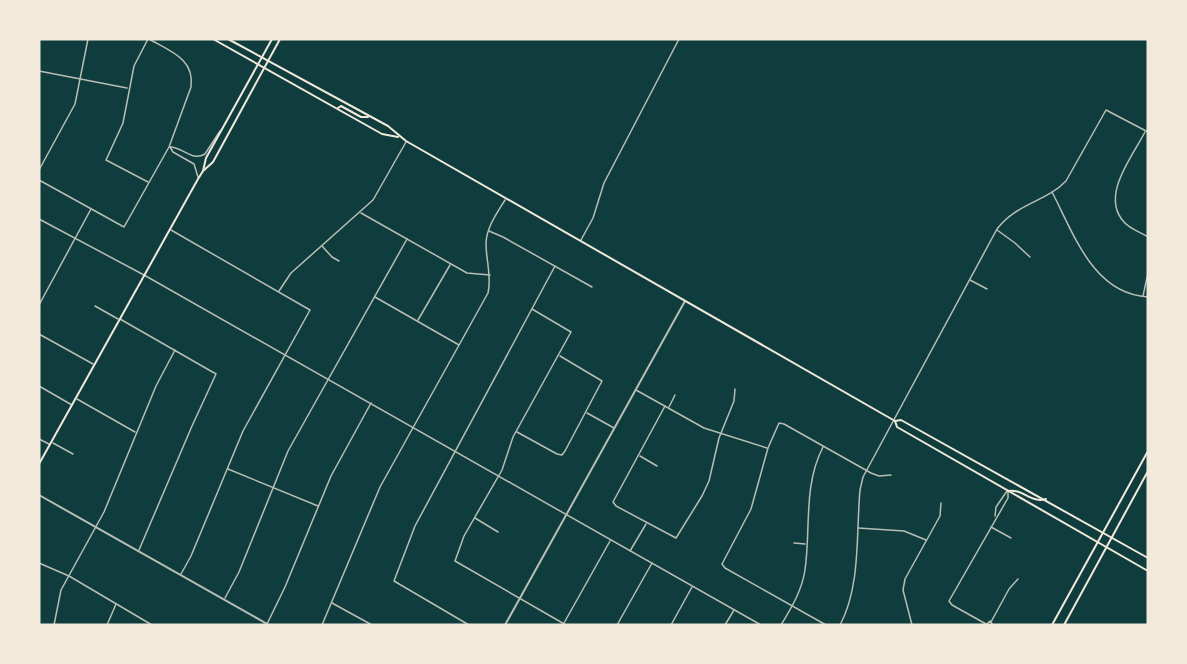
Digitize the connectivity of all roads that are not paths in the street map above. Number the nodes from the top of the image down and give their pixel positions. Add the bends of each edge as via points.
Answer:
1 (88, 39) edge
2 (148, 39) edge
3 (213, 39) edge
4 (228, 39) edge
5 (272, 39) edge
6 (280, 39) edge
7 (679, 39) edge
8 (262, 58) junction
9 (268, 61) junction
10 (258, 64) junction
11 (265, 68) junction
12 (39, 71) edge
13 (80, 79) junction
14 (128, 88) junction
15 (337, 109) junction
16 (370, 117) junction
17 (222, 129) junction
18 (1147, 131) edge
19 (399, 137) junction
20 (406, 141) junction
21 (169, 147) junction
22 (39, 170) edge
23 (203, 171) junction
24 (198, 179) junction
25 (39, 180) edge
26 (149, 182) junction
27 (1052, 191) junction
28 (507, 198) junction
29 (91, 209) junction
30 (360, 212) junction
31 (39, 219) edge
32 (170, 229) junction
33 (997, 230) junction
34 (488, 231) junction
35 (1148, 237) edge
36 (75, 238) junction
37 (407, 239) junction
38 (580, 240) junction
39 (322, 246) junction
40 (1030, 257) dead end
41 (339, 261) dead end
42 (451, 264) junction
43 (555, 266) junction
44 (1148, 273) edge
45 (144, 275) junction
46 (490, 275) junction
47 (969, 280) junction
48 (592, 287) dead end
49 (987, 289) dead end
50 (279, 291) junction
51 (374, 297) junction
52 (1143, 297) junction
53 (1148, 297) edge
54 (685, 301) junction
55 (39, 305) edge
56 (95, 306) dead end
57 (532, 309) junction
58 (120, 319) junction
59 (418, 322) junction
60 (39, 334) edge
61 (459, 345) junction
62 (175, 350) junction
63 (285, 354) junction
64 (559, 355) junction
65 (95, 364) junction
66 (328, 379) junction
67 (39, 386) edge
68 (735, 389) dead end
69 (636, 390) junction
70 (675, 395) dead end
71 (75, 399) junction
72 (371, 403) junction
73 (72, 405) junction
74 (667, 407) junction
75 (586, 413) junction
76 (895, 420) junction
77 (414, 428) junction
78 (614, 428) junction
79 (516, 432) junction
80 (136, 433) junction
81 (720, 433) junction
82 (39, 439) edge
83 (50, 443) junction
84 (824, 446) junction
85 (768, 448) junction
86 (1148, 450) edge
87 (456, 451) junction
88 (73, 454) dead end
89 (638, 455) junction
90 (1147, 455) edge
91 (1143, 459) junction
92 (1148, 462) edge
93 (39, 464) edge
94 (657, 466) dead end
95 (227, 469) junction
96 (867, 470) junction
97 (1148, 471) edge
98 (891, 475) dead end
99 (499, 476) junction
100 (273, 488) junction
101 (1008, 491) junction
102 (39, 495) edge
103 (1046, 499) junction
104 (941, 503) dead end
105 (319, 506) junction
106 (566, 514) junction
107 (995, 517) junction
108 (474, 518) junction
109 (646, 523) junction
110 (990, 526) junction
111 (96, 527) junction
112 (857, 528) junction
113 (498, 531) dead end
114 (1103, 532) junction
115 (1112, 537) junction
116 (1011, 538) dead end
117 (610, 539) junction
118 (926, 540) junction
119 (1097, 542) junction
120 (794, 543) dead end
121 (807, 544) junction
122 (1107, 547) junction
123 (139, 551) junction
124 (630, 551) junction
125 (1148, 558) edge
126 (39, 563) edge
127 (652, 563) junction
128 (1148, 570) edge
129 (181, 575) junction
130 (69, 576) junction
131 (1018, 579) dead end
132 (692, 586) junction
133 (224, 599) junction
134 (519, 599) junction
135 (117, 603) junction
136 (332, 603) junction
137 (792, 606) junction
138 (734, 610) junction
139 (992, 623) edge
140 (565, 624) edge
141 (986, 624) edge
142 (54, 625) edge
143 (107, 625) edge
144 (152, 625) edge
145 (268, 625) edge
146 (322, 625) edge
147 (372, 625) edge
148 (468, 625) edge
149 (505, 625) edge
150 (617, 625) edge
151 (671, 625) edge
152 (725, 625) edge
153 (761, 625) edge
154 (782, 625) edge
155 (826, 625) edge
156 (840, 625) edge
157 (912, 625) edge
158 (1052, 625) edge
159 (1064, 625) edge

1 - 13 street
2 - 14 street
2 - 21 street via 184,60 192,80
3 - 10 main road
4 - 8 main road
5 - 8 main road
6 - 9 main road
7 - 38 street via 604,183 593,218
8 - 9 main road
8 - 10 main road
9 - 11 main road
9 - 16 main road
10 - 11 main road
10 - 17 main road
11 - 15 main road
11 - 23 main road via 213,162
12 - 13 street
13 - 14 street
13 - 22 street via 75,104
14 - 26 street via 123,123 106,160
15 - 16 main road via 341,106 361,117
15 - 19 main road via 382,134
16 - 19 main road
17 - 21 street via 201,157
17 - 23 main road
18 - 27 street via 1106,110 1066,181
18 - 35 street via 1116,187 1114,202 1118,215
19 - 20 main road
20 - 28 main road
20 - 30 street via 376,197
21 - 24 street via 194,164
21 - 26 street
23 - 24 main road
24 - 32 main road
25 - 29 street
26 - 29 street via 124,227
27 - 33 street via 1018,209
27 - 52 street via 1095,269 1114,288
28 - 34 street
28 - 38 main road
29 - 36 street
30 - 37 street
30 - 39 street
31 - 36 street
32 - 45 main road
32 - 50 street
33 - 40 street
33 - 47 street
34 - 43 street
34 - 46 street
36 - 45 street
36 - 55 street
37 - 42 street
37 - 51 street
38 - 54 main road
39 - 41 street
39 - 50 street via 291,273
42 - 46 street via 472,274
42 - 59 street
43 - 48 street
43 - 57 street
44 - 52 street
45 - 58 main road
45 - 63 street
46 - 61 street via 488,293
47 - 49 street
47 - 76 street
50 - 63 street via 310,310
51 - 59 street
51 - 66 street
52 - 53 street
54 - 69 street
54 - 76 main road
56 - 58 street
57 - 64 street via 571,332
57 - 87 street
58 - 62 street
58 - 65 main road
59 - 61 street
60 - 65 street
61 - 77 street
62 - 80 street
62 - 123 street via 216,374
63 - 66 street
63 - 95 street
64 - 75 street via 602,381
64 - 79 street
65 - 71 main road
66 - 72 street
66 - 100 street via 288,451
67 - 73 street
68 - 81 street
69 - 74 street
69 - 78 street
70 - 74 street
71 - 73 main road
71 - 80 street
72 - 77 street
72 - 105 street
73 - 83 main road
74 - 81 street
74 - 89 street
75 - 78 street
75 - 79 street via 562,455
76 - 96 street
76 - 101 main road via 897,427
76 - 103 main road
77 - 87 street
77 - 136 street via 380,488
78 - 106 street
79 - 99 street
80 - 111 street
81 - 85 street
81 - 109 street via 705,488 676,538
82 - 83 street
83 - 88 street
83 - 93 main road
84 - 85 street via 780,423
84 - 96 street
84 - 121 street via 812,475
85 - 137 street via 751,509 722,564
86 - 90 main road
87 - 99 street
87 - 148 street via 415,526 394,581
89 - 94 street
89 - 109 street via 613,502
90 - 91 main road
91 - 92 main road
91 - 114 main road
95 - 100 street
95 - 129 street
96 - 98 street via 879,476
96 - 112 street via 860,489
97 - 115 main road
99 - 106 street
99 - 108 street
100 - 105 street
100 - 133 street
101 - 103 main road via 1038,501
101 - 107 street via 1008,498
101 - 107 street via 996,507
101 - 119 main road
102 - 111 street
103 - 114 main road
104 - 118 street via 940,516
105 - 145 street
106 - 117 street
106 - 134 street
107 - 110 street
108 - 113 street
108 - 134 street via 455,561
109 - 124 street
110 - 116 street
110 - 141 street via 949,601
111 - 123 street
111 - 130 street
112 - 118 street via 904,531
112 - 156 street via 852,590
114 - 115 main road
114 - 119 main road
115 - 122 main road
115 - 125 main road
117 - 124 street
117 - 140 street
118 - 157 street via 903,585
119 - 122 main road
119 - 158 main road
120 - 121 street
121 - 137 street via 803,578
122 - 128 main road
122 - 159 main road
123 - 129 street
124 - 127 street
126 - 130 street
127 - 132 street
127 - 150 street
129 - 133 street
130 - 135 street
130 - 142 street via 58,600
131 - 139 street
132 - 138 street
132 - 151 street
133 - 145 street
134 - 140 street
134 - 149 street
135 - 143 street
135 - 144 street
136 - 146 street
136 - 147 street
137 - 154 street
137 - 155 street
138 - 152 street
138 - 153 street
139 - 141 street

